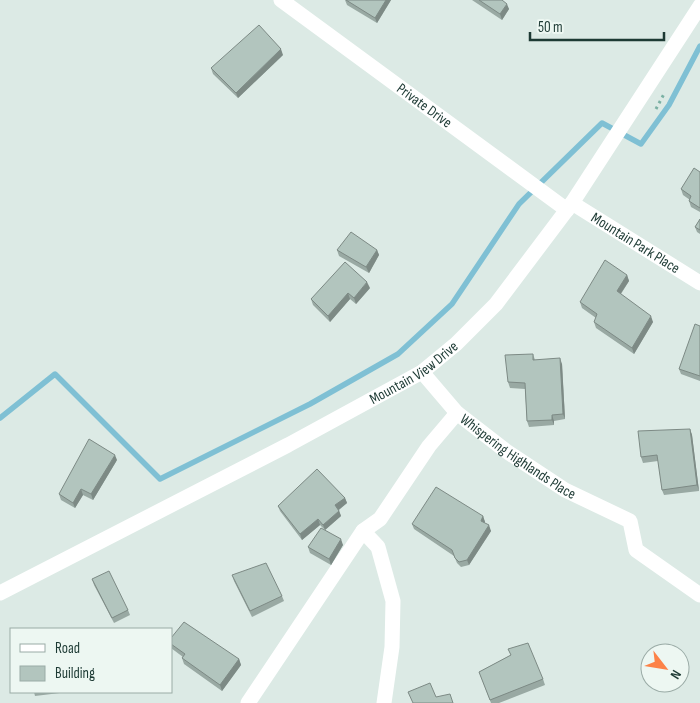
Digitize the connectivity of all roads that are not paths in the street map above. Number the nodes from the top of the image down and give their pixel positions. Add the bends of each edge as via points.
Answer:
1 (281, 0) edge
2 (700, 6) edge
3 (569, 206) junction
4 (700, 283) edge
5 (422, 372) junction
6 (457, 413) junction
7 (363, 531) junction
8 (0, 593) edge
9 (700, 596) edge
10 (248, 703) edge
11 (384, 703) edge

1 - 3 street, Private Drive
2 - 3 street, Mountain View Drive
3 - 4 street, Mountain Park Place
3 - 5 street, Mountain View Drive via 496,304
5 - 6 street, Whispering Highlands Place
5 - 8 street, Mountain View Drive
6 - 7 street via 429,446 380,519
6 - 9 street, Whispering Highlands Place via 565,490 630,521 636,550
7 - 10 street
7 - 11 street via 378,547 392,601 392,647

